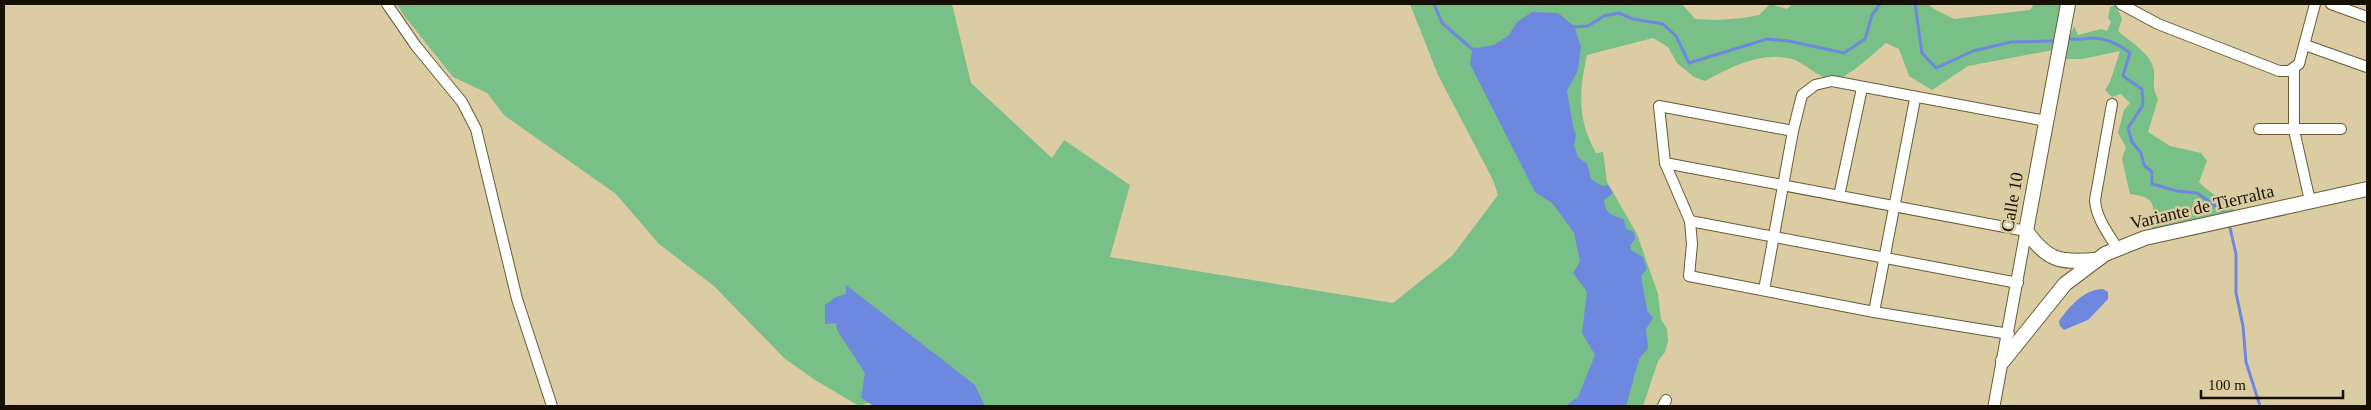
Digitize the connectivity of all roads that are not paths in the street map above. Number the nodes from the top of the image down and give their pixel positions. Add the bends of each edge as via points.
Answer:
1 (387, 4) edge
2 (2068, 4) edge
3 (2121, 4) edge
4 (2315, 4) edge
5 (2331, 4) edge
6 (2367, 17) edge
7 (2305, 45) junction
8 (2367, 67) edge
9 (2294, 69) junction
10 (1862, 88) junction
11 (1915, 98) junction
12 (2112, 104) dead end
13 (2046, 121) junction
14 (2259, 129) dead end
15 (2341, 129) dead end
16 (2294, 130) junction
17 (1793, 131) junction
18 (1665, 163) junction
19 (1783, 185) junction
20 (2367, 188) edge
21 (1839, 196) junction
22 (2310, 201) junction
23 (1894, 206) junction
24 (1690, 221) junction
25 (2026, 231) junction
26 (1774, 237) junction
27 (2117, 248) junction
28 (1884, 258) junction
29 (2095, 260) junction
30 (2018, 283) junction
31 (1764, 290) junction
32 (1874, 312) junction
33 (2009, 334) junction
34 (2003, 360) junction
35 (552, 406) edge
36 (1994, 406) edge

1 - 35 street via 462,102 476,129 517,299
2 - 13 main road, Calle 10
3 - 9 street via 2158,24 2279,71
4 - 7 street
5 - 6 street
7 - 8 street
7 - 9 street
9 - 16 street
10 - 11 street
10 - 17 street via 1832,81 1815,85 1802,95
10 - 21 street
11 - 13 street
11 - 23 street
12 - 27 street via 2095,200 2096,210
13 - 25 main road, Calle 10
14 - 16 street
15 - 16 street
16 - 22 street
17 - 18 street via 1659,106
17 - 19 street
18 - 19 street
18 - 24 street
19 - 21 street
19 - 26 street
20 - 22 main road, Variante de Tierralta
21 - 23 street
22 - 27 main road, Variante de Tierralta via 2145,238
23 - 25 street
23 - 28 street
24 - 26 street
24 - 31 street via 1689,276
25 - 29 main road via 2046,254 2058,260
25 - 30 street, Calle 10
26 - 28 street
26 - 31 street
27 - 29 main road, Variante de Tierralta
28 - 30 street
28 - 32 street
29 - 34 main road, Variante de Tierralta via 2065,284
30 - 33 street, Calle 10
31 - 32 street
32 - 33 street
33 - 34 street, Calle 10
34 - 36 street, Calle 10

